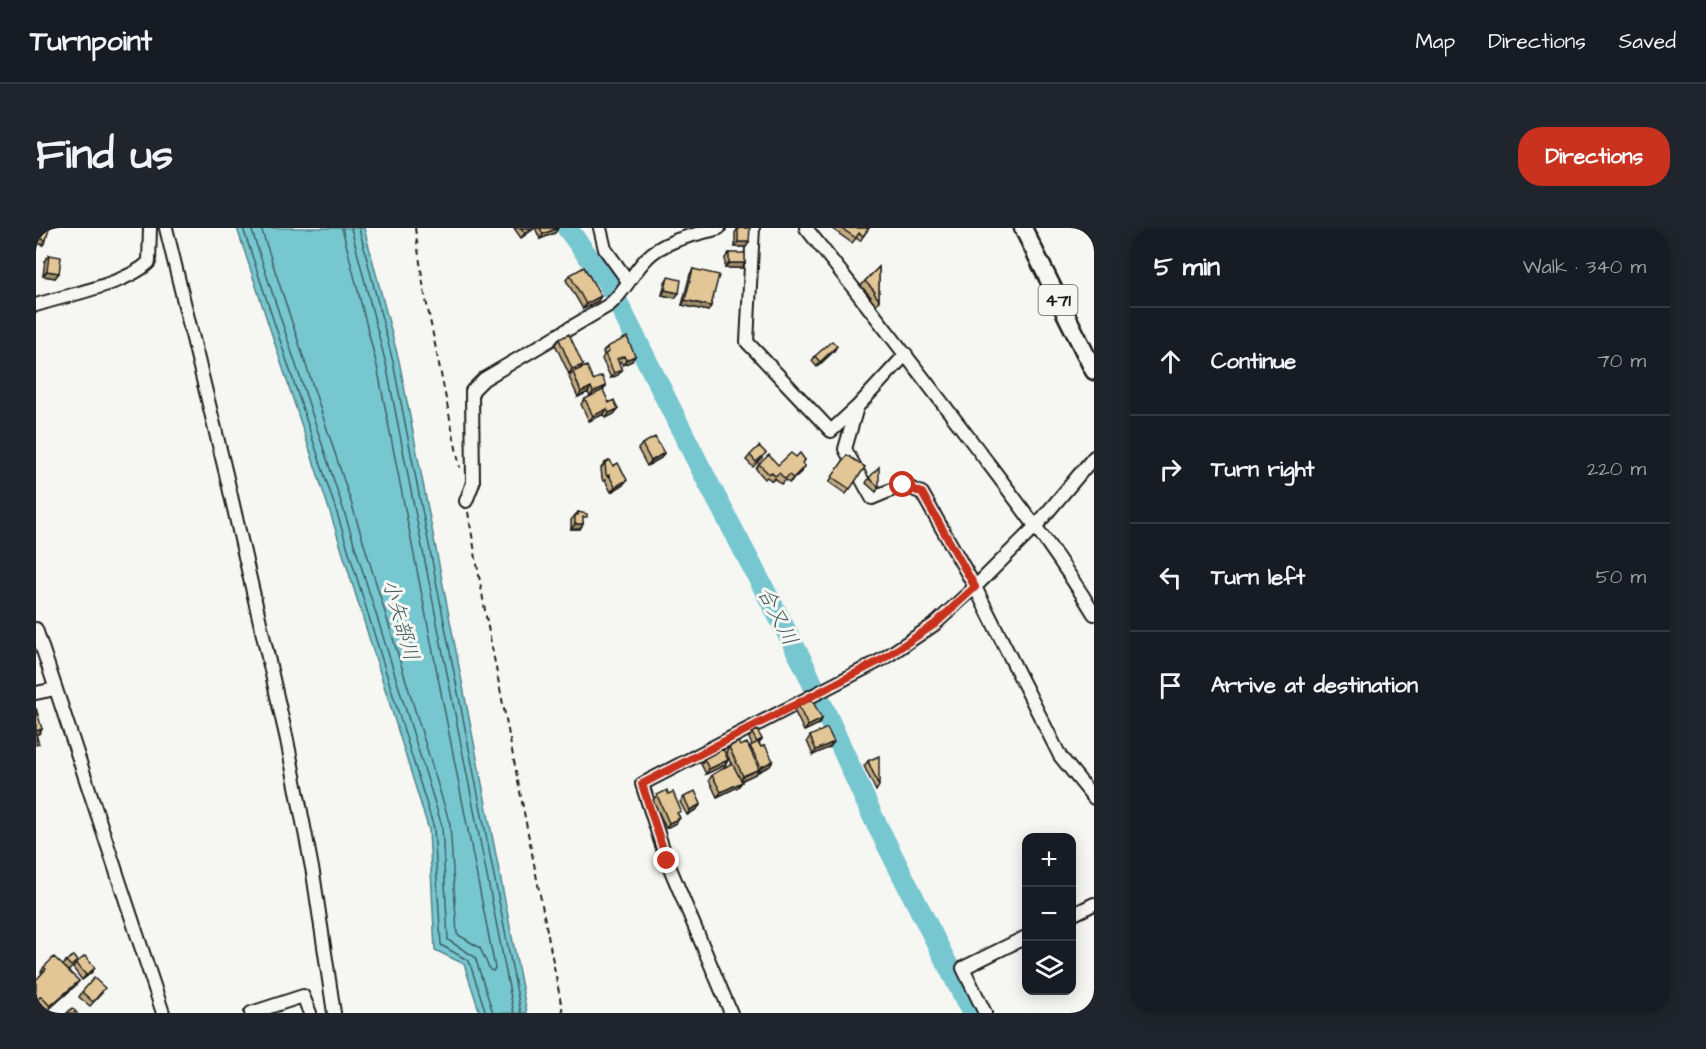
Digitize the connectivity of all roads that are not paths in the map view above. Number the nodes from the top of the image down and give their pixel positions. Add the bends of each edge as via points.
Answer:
1 (150, 228) edge
2 (166, 228) edge
3 (600, 228) edge
4 (719, 228) edge
5 (753, 228) edge
6 (806, 228) edge
7 (1023, 228) edge
8 (628, 281) junction
9 (36, 305) edge
10 (906, 354) junction
11 (1094, 371) edge
12 (857, 407) junction
13 (1094, 458) edge
14 (466, 501) road end
15 (1036, 526) junction
16 (975, 587) junction
17 (1094, 614) edge
18 (36, 629) edge
19 (55, 689) junction
20 (36, 693) edge
21 (1094, 798) edge
22 (1094, 904) edge
23 (1076, 913) edge
24 (1022, 939) edge
25 (163, 1013) edge
26 (251, 1013) edge
27 (310, 1013) edge
28 (334, 1013) edge
29 (731, 1013) edge
30 (985, 1013) edge

1 - 9 street via 149,262 143,268 119,280
2 - 28 street via 287,740 314,873
3 - 8 street via 605,249
4 - 8 street via 667,244 648,257
5 - 12 street via 747,342 831,431
6 - 10 street
7 - 11 highway, 471
8 - 14 street via 622,294 609,305 484,379 472,392 473,483
10 - 12 street
10 - 15 street
12 - 16 street via 845,449 872,498 903,485 922,493
13 - 15 street
15 - 16 street
15 - 17 street
16 - 21 street via 1060,756
16 - 29 street via 926,630 883,659 642,784 667,861
18 - 19 street
19 - 20 street
19 - 25 street
22 - 23 street
24 - 30 street via 963,968
26 - 27 street via 303,996

